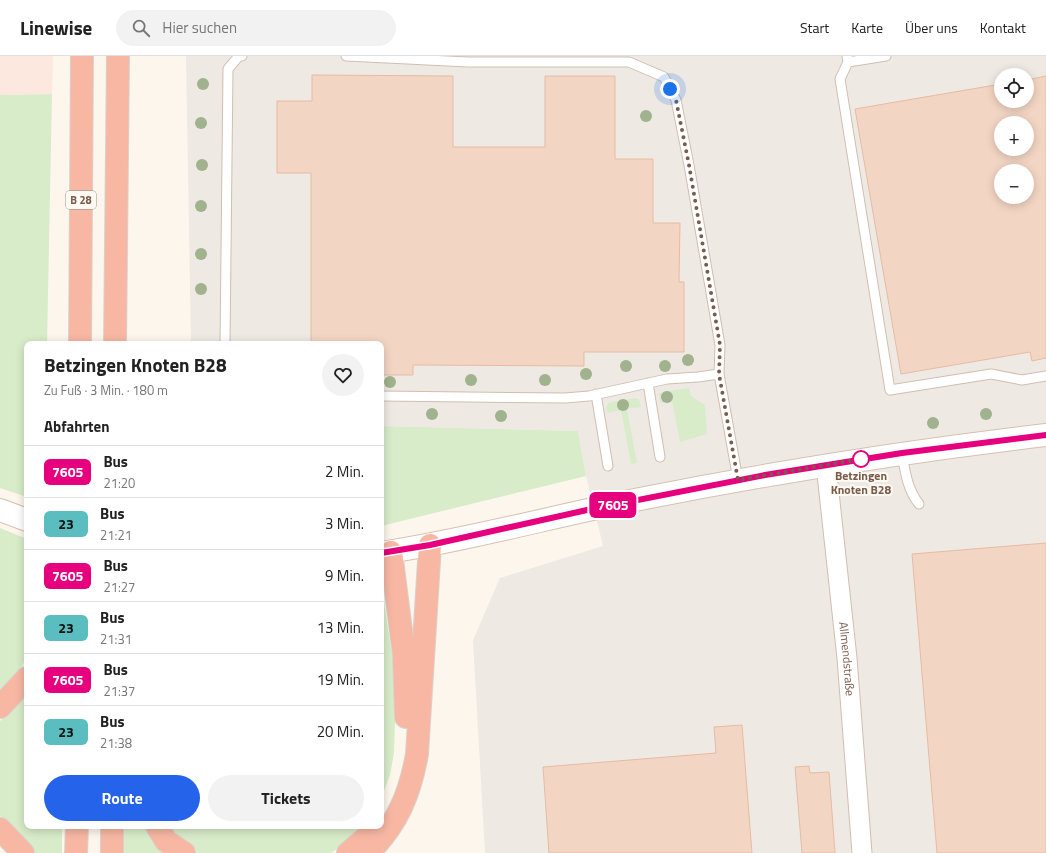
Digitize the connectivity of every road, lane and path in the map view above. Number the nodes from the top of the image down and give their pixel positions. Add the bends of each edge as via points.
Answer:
1 (82, 56) edge
2 (118, 56) edge
3 (242, 56) edge
4 (346, 56) edge
5 (886, 56) edge
6 (847, 59) edge
7 (80, 341) edge
8 (115, 341) edge
9 (225, 341) edge
10 (719, 374) junction
11 (1046, 376) edge
12 (648, 383) junction
13 (596, 394) junction
14 (384, 396) edge
15 (1046, 435) edge
16 (902, 453) junction
17 (660, 457) dead end
18 (826, 465) junction
19 (608, 466) dead end
20 (738, 480) junction
21 (919, 504) dead end
22 (0, 510) edge
23 (24, 519) edge
24 (430, 545) junction
25 (386, 552) edge
26 (24, 681) edge
27 (0, 708) edge
28 (384, 813) edge
29 (0, 829) edge
30 (77, 829) edge
31 (112, 829) edge
32 (159, 829) edge
33 (374, 829) edge
34 (23, 853) edge
35 (76, 853) edge
36 (112, 853) edge
37 (184, 853) edge
38 (348, 853) edge
39 (368, 853) edge
40 (862, 853) edge

1 - 7 highway, B 28
2 - 8 highway
3 - 9 lane via 228,69
4 - 10 lane via 468,62 629,62 664,77 676,100 689,165 720,345
5 - 6 lane
6 - 11 lane via 840,80 890,390 991,374 1022,380
10 - 12 lane
10 - 20 lane
12 - 13 lane
12 - 17 lane
13 - 14 lane via 565,398
13 - 19 lane
15 - 16 street
16 - 18 street
16 - 21 lane via 910,490
18 - 20 street
18 - 40 street, Allmendstraße via 846,658
20 - 24 street
22 - 23 street
24 - 25 street
24 - 39 highway via 414,774 409,791 392,825
25 - 28 highway via 404,654 406,732 399,778
26 - 27 highway
29 - 34 highway
30 - 35 highway
31 - 36 highway
32 - 37 highway via 166,841
33 - 38 highway

